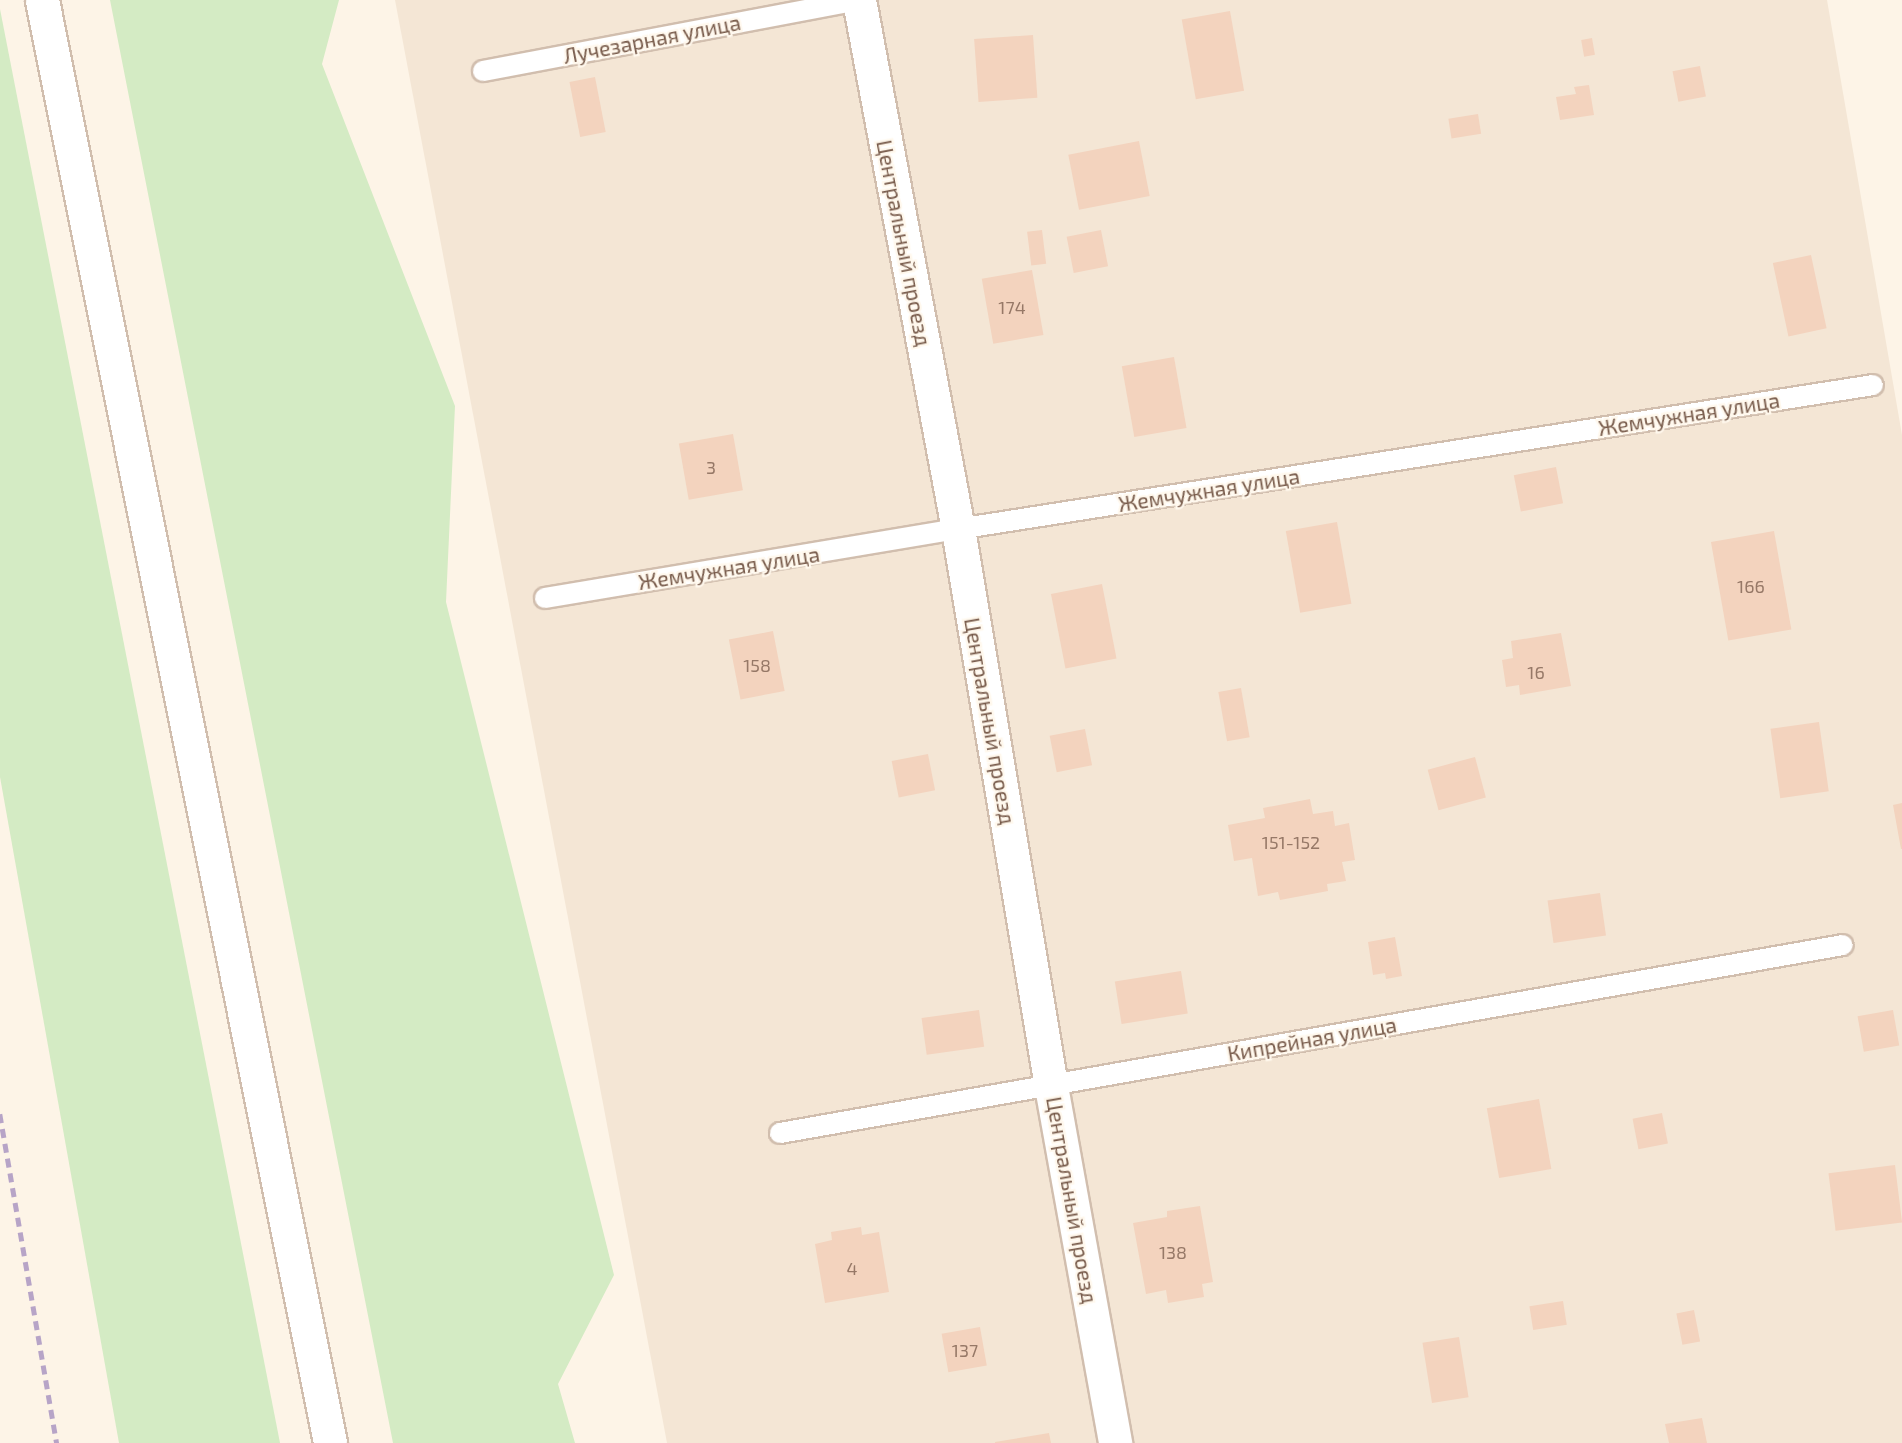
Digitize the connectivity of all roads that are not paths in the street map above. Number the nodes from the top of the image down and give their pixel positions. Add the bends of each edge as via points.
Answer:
1 (42, 0) edge
2 (858, 0) edge
3 (483, 71) dead end
4 (1873, 385) dead end
5 (958, 529) junction
6 (545, 598) dead end
7 (1843, 945) dead end
8 (1051, 1086) junction
9 (780, 1133) dead end
10 (330, 1443) edge
11 (1115, 1443) edge

1 - 10 street
2 - 3 lane, Лучезарная улица
2 - 5 street, Центральный проезд
4 - 5 lane, Жемчужная улица
5 - 6 lane, Жемчужная улица
5 - 8 street, Центральный проезд
7 - 8 lane, Кипрейная улица
8 - 9 lane, Кипрейная улица
8 - 11 street, Центральный проезд

